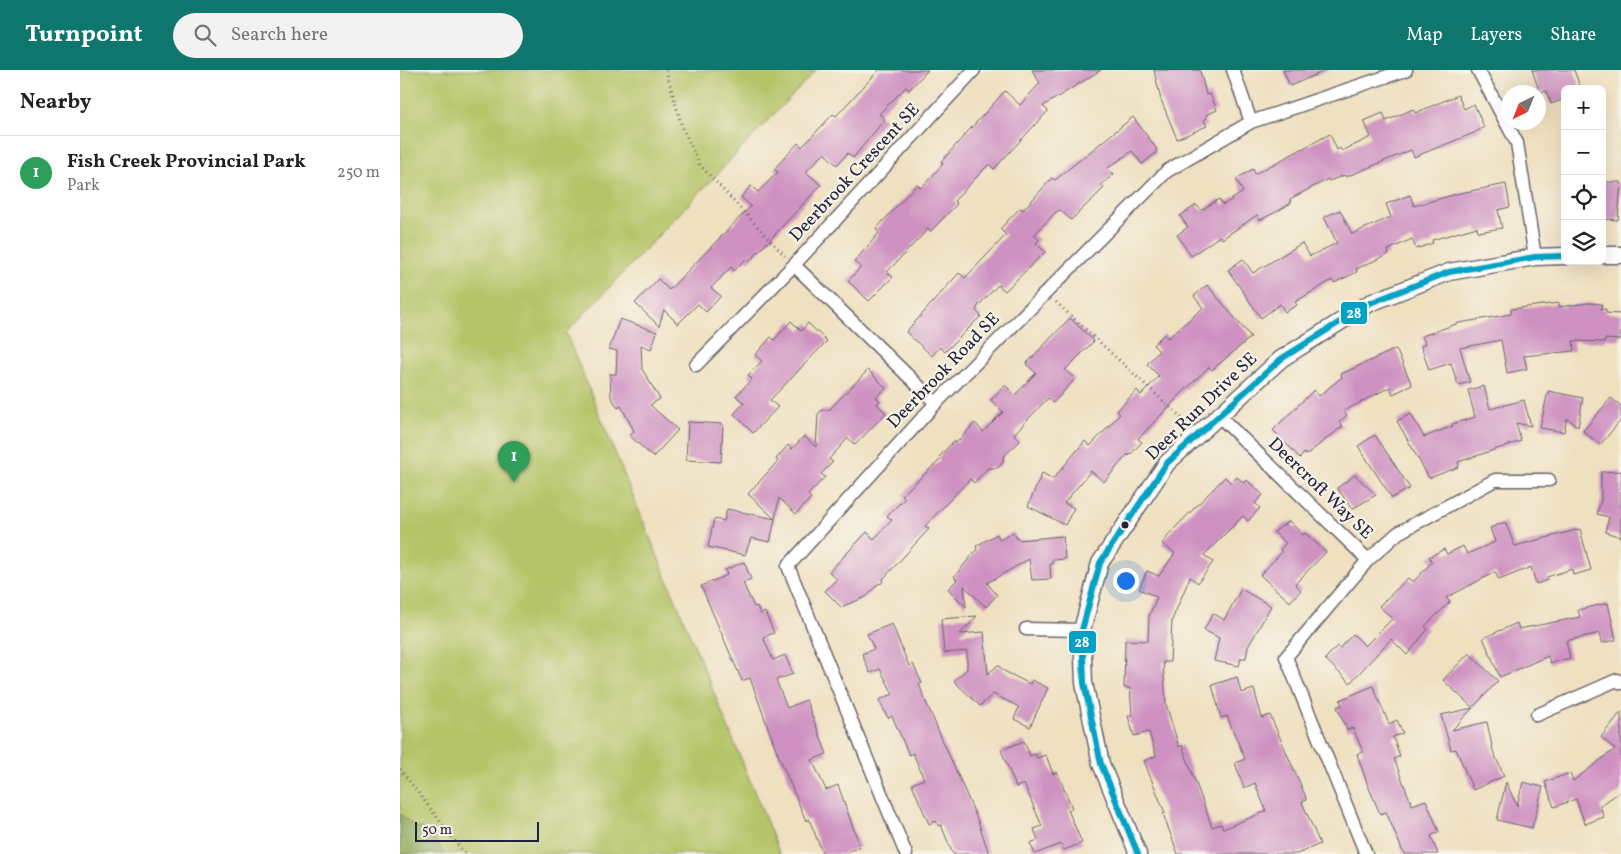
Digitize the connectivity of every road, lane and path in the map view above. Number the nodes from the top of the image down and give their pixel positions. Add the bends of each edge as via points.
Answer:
1 (666, 70) edge
2 (974, 70) edge
3 (1233, 70) edge
4 (1406, 70) edge
5 (1478, 70) edge
6 (1251, 122) junction
7 (1606, 255) edge
8 (1621, 255) edge
9 (1561, 256) edge
10 (1535, 257) junction
11 (794, 266) junction
12 (1046, 292) junction
13 (696, 364) dead end
14 (936, 402) junction
15 (1218, 415) junction
16 (1200, 432) junction
17 (1550, 480) dead end
18 (1368, 560) junction
19 (1026, 629) dead end
20 (1082, 630) junction
21 (1621, 683) edge
22 (1537, 715) dead end
23 (400, 769) edge
24 (465, 854) edge
25 (906, 854) edge
26 (1138, 854) edge
27 (1366, 854) edge

1 - 11 path via 682,127 700,165
2 - 11 street, Deerbrook Crescent SE
3 - 6 street
4 - 6 street, Deerbrook Road SE
5 - 10 street via 1517,143
6 - 12 street, Deerbrook Road SE via 1167,171
7 - 8 street
9 - 10 street, Deer Run Drive SE
10 - 15 street, Deer Run Drive SE via 1450,272 1370,303 1281,359
11 - 13 street
11 - 14 street, Deerbrook Crescent SE
12 - 14 street, Deerbrook Road SE
12 - 16 path
14 - 25 street, Deerbrook Road SE via 788,566
15 - 16 street, Deer Run Drive SE
15 - 18 street, Deercroft Way SE
16 - 20 street, Deer Run Drive SE via 1167,463 1100,563
17 - 18 street via 1495,480 1398,533
18 - 27 street, Deercroft Way SE via 1286,657
19 - 20 street
20 - 26 street, Deer Run Drive SE via 1084,683 1101,764
21 - 22 street via 1617,680
23 - 24 path

